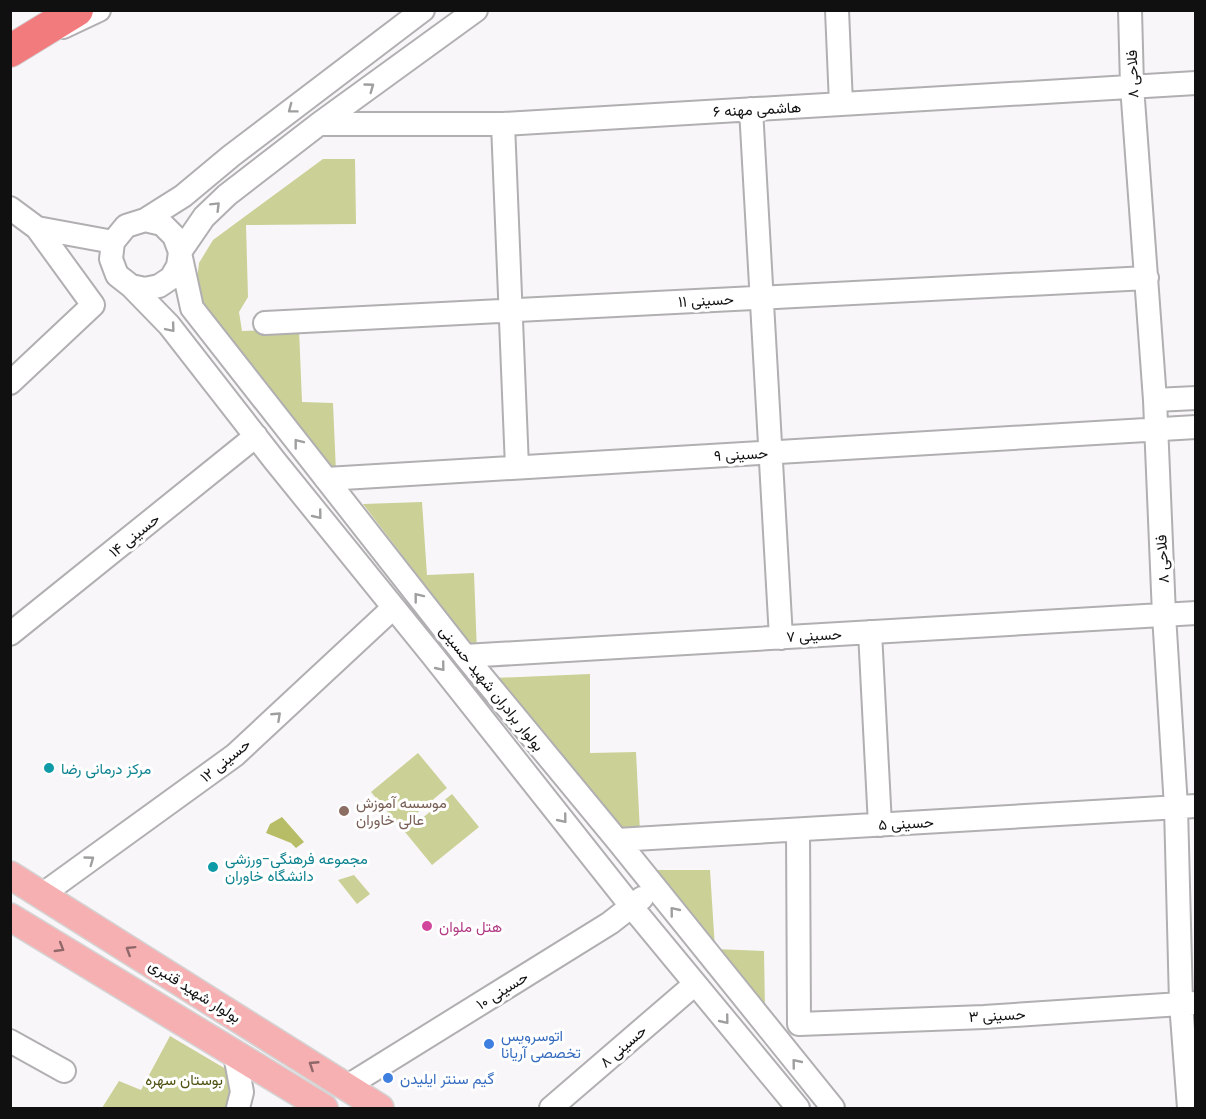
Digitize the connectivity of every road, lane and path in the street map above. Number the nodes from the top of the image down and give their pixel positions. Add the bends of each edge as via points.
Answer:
1 (77, 10) edge
2 (99, 10) edge
3 (423, 10) edge
4 (476, 10) edge
5 (837, 10) edge
6 (1130, 10) edge
7 (10, 52) edge
8 (1196, 83) edge
9 (1132, 86) junction
10 (841, 104) junction
11 (751, 109) junction
12 (319, 124) junction
13 (503, 124) junction
14 (10, 208) edge
15 (145, 220) junction
16 (37, 228) junction
17 (113, 242) junction
18 (180, 252) junction
19 (1147, 278) junction
20 (131, 286) junction
21 (761, 297) junction
22 (510, 309) junction
23 (264, 323) dead end
24 (10, 383) edge
25 (1196, 398) edge
26 (1155, 400) junction
27 (1196, 427) edge
28 (1156, 429) junction
29 (256, 436) junction
30 (770, 452) junction
31 (518, 467) junction
32 (326, 479) junction
33 (393, 608) junction
34 (1196, 613) edge
35 (1164, 615) junction
36 (870, 632) junction
37 (10, 634) edge
38 (781, 638) junction
39 (465, 656) junction
40 (1186, 806) edge
41 (880, 825) junction
42 (798, 830) junction
43 (617, 840) junction
44 (10, 874) edge
45 (656, 889) junction
46 (43, 894) junction
47 (631, 906) junction
48 (10, 917) edge
49 (695, 984) junction
50 (1188, 1003) edge
51 (10, 1041) edge
52 (235, 1055) junction
53 (64, 1071) dead end
54 (346, 1087) junction
55 (317, 1107) edge
56 (794, 1107) edge
57 (238, 1108) edge
58 (380, 1108) edge
59 (551, 1108) edge
60 (833, 1108) edge
61 (1189, 1108) edge

1 - 7 highway
2 - 7 street
3 -> 15 street via 183,196
12 -> 4 street
5 - 10 street
6 - 9 street, فلاحی ۸
8 - 9 street, هاشمی مهنه ۶
9 - 10 street, هاشمی مهنه ۶
9 - 19 street, فلاحی ۸
10 - 11 street, هاشمی مهنه ۶
11 - 13 street, هاشمی مهنه ۶
11 - 21 street
12 - 13 street, هاشمی مهنه ۶
18 -> 12 street via 204,217 227,195
13 - 22 street
14 - 16 street
15 - 17 street via 126,226
15 - 18 street via 162,224 174,236
16 - 17 street
16 - 24 street via 93,305
17 - 20 street via 111,259 117,275
18 - 20 street via 171,278 145,289
32 -> 18 street, بولوار برادران شهید حسینی via 192,308
19 - 21 street, حسینی ۱۱
19 - 26 street, فلاحی ۸
20 -> 29 street, بولوار برادران شهید حسینی via 169,325
21 - 22 street, حسینی ۱۱
21 - 30 street
22 - 23 street, حسینی ۱۱
22 - 31 street
25 - 26 street
26 - 28 street, فلاحی ۸
27 - 28 street, حسینی ۹
28 - 30 street, حسینی ۹
28 - 35 street, فلاحی ۸
29 -> 33 street, بولوار برادران شهید حسینی
29 - 37 street, حسینی ۱۴
30 - 31 street, حسینی ۹
30 - 38 street
31 - 32 street, حسینی ۹
39 -> 32 street, بولوار برادران شهید حسینی
46 -> 33 street, حسینی ۱۲ via 235,754
33 -> 47 street, بولوار برادران شهید حسینی
34 - 35 street, حسینی ۷
35 - 36 street, حسینی ۷
35 - 40 street, فلاحی ۸
36 - 38 street, حسینی ۷
36 - 41 street
38 - 39 street, حسینی ۷
39 - 43 street, بولوار برادران شهید حسینی
40 - 41 street, حسینی ۵
40 - 50 street, فلاحی ۸
41 - 42 street, حسینی ۵
42 - 43 street, حسینی ۵
42 - 50 street, حسینی ۳ via 799,1024
43 - 45 street, بولوار برادران شهید حسینی
44 - 46 main road, بولوار شهید قنبری
45 - 47 street, حسینی ۱۰
60 -> 45 street, بولوار برادران شهید حسینی
54 -> 46 main road, بولوار شهید قنبری
47 - 49 street, بولوار برادران شهید حسینی
47 - 54 street, حسینی ۱۰
48 -> 52 main road
49 -> 56 street, بولوار برادران شهید حسینی
49 - 59 street, حسینی ۸
50 - 61 street, فلاحی ۸
51 - 53 street
52 - 55 main road
52 - 57 street via 242,1092
54 - 58 main road, بولوار شهید قنبری

